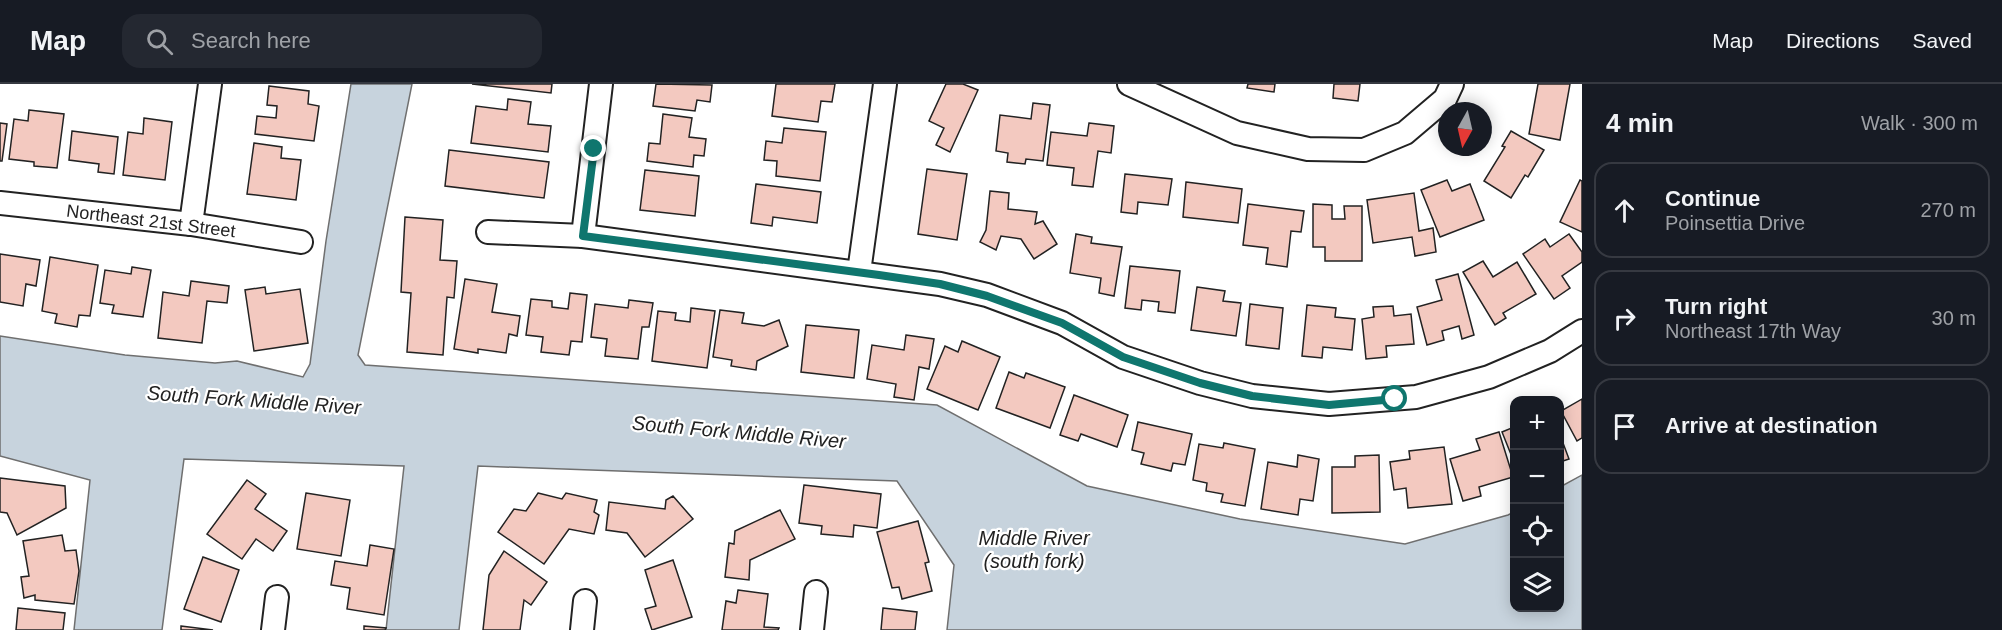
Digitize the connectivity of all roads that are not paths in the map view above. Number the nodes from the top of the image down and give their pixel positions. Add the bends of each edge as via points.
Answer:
1 (210, 84) edge
2 (601, 84) edge
3 (885, 84) edge
4 (1129, 84) edge
5 (1448, 92) edge
6 (0, 203) edge
7 (191, 224) junction
8 (488, 232) dead end
9 (583, 236) junction
10 (301, 242) dead end
11 (858, 272) junction
12 (1582, 331) edge
13 (816, 592) dead end
14 (277, 597) dead end
15 (585, 601) dead end
16 (273, 630) edge
17 (582, 630) edge
18 (812, 630) edge

1 - 7 street
2 - 9 street
3 - 11 street
4 - 5 street via 1237,133 1308,149 1364,150 1406,133
6 - 7 street, Northeast 21st Street
7 - 10 street, Northeast 21st Street
8 - 9 street
9 - 11 street
11 - 12 street via 940,284 987,296 1062,323 1123,357 1200,383 1252,396 1329,405 1416,397 1489,377 1550,351
13 - 18 street
14 - 16 street
15 - 17 street

